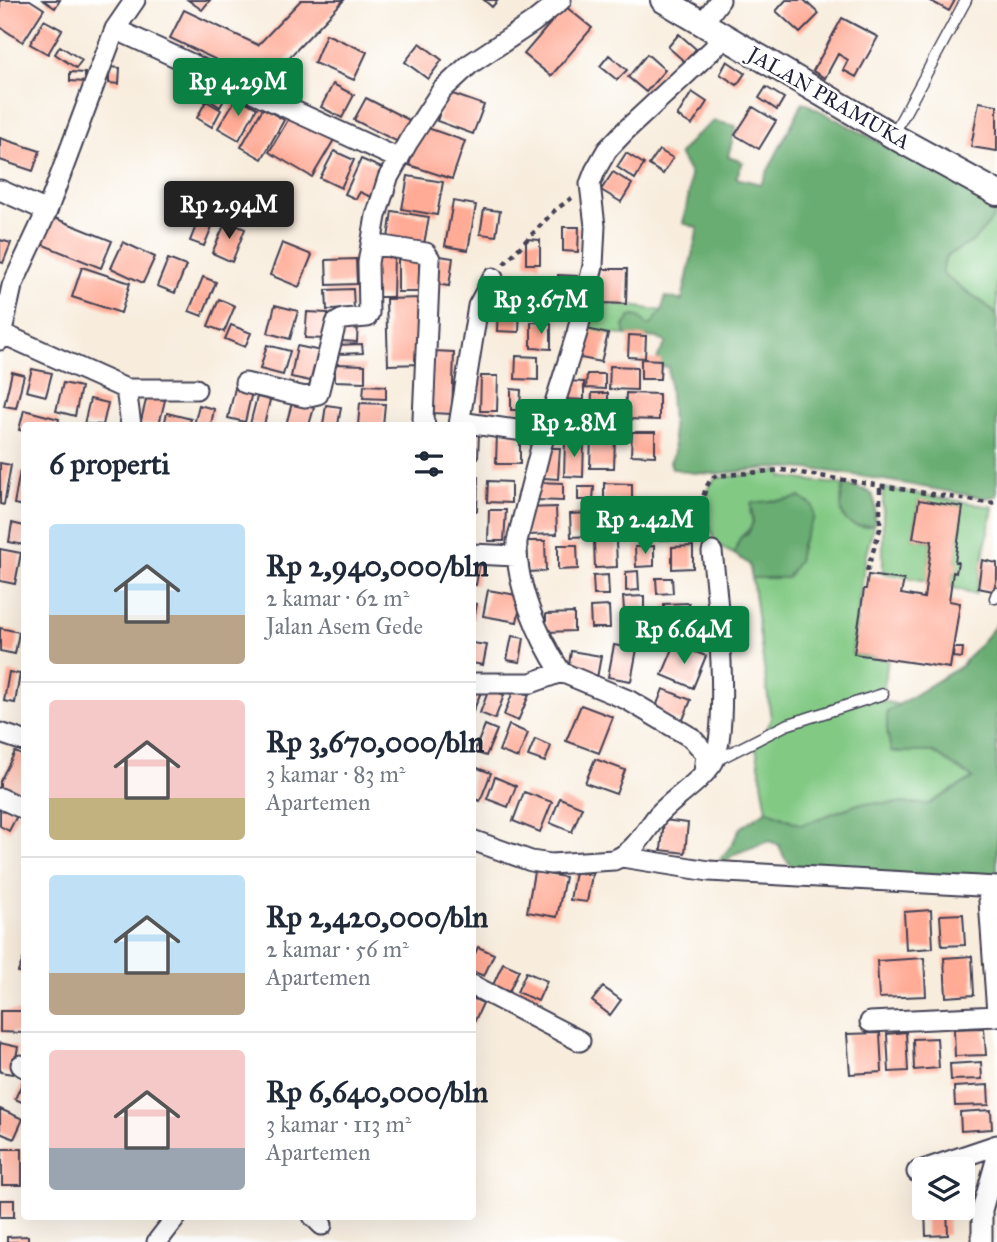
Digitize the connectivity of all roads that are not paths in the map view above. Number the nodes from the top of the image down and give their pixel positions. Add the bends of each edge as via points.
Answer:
1 (135, 0) edge
2 (561, 0) edge
3 (663, 0) edge
4 (720, 0) edge
5 (966, 0) edge
6 (703, 23) junction
7 (114, 29) junction
8 (726, 37) junction
9 (893, 136) junction
10 (399, 159) junction
11 (0, 190) edge
12 (997, 194) edge
13 (47, 211) junction
14 (371, 244) junction
15 (493, 278) road end
16 (6, 284) edge
17 (1, 333) edge
18 (0, 340) edge
19 (245, 383) dead end
20 (126, 389) junction
21 (196, 389) dead end
22 (131, 422) edge
23 (424, 422) edge
24 (459, 422) edge
25 (476, 426) edge
26 (544, 434) junction
27 (712, 552) road end
28 (476, 554) edge
29 (516, 556) junction
30 (561, 672) junction
31 (476, 683) edge
32 (883, 694) dead end
33 (0, 733) edge
34 (21, 740) edge
35 (709, 767) junction
36 (0, 798) edge
37 (21, 808) edge
38 (476, 841) edge
39 (622, 857) junction
40 (992, 887) edge
41 (476, 987) edge
42 (997, 1014) edge
43 (870, 1022) dead end
44 (580, 1041) dead end
45 (997, 1145) edge
46 (961, 1157) edge
47 (997, 1157) edge
48 (174, 1220) edge
49 (157, 1242) edge
50 (982, 1242) edge

1 - 7 street
2 - 10 street via 470,64 442,90
3 - 6 street, JALAN PRAMUKA
4 - 6 street
5 - 9 lane
6 - 8 street, JALAN PRAMUKA
7 - 10 street
7 - 13 street
8 - 9 street, JALAN PRAMUKA
8 - 26 street via 607,150 595,171 590,184 593,266
9 - 12 street, JALAN PRAMUKA
10 - 14 street via 384,191
11 - 13 street
13 - 16 street
14 - 19 street via 369,313 336,323 318,394 305,397
14 - 23 street via 426,253 430,259
15 - 24 street via 478,306
16 - 17 street
17 - 18 street
17 - 20 street
20 - 21 street
20 - 22 street
25 - 26 street
26 - 29 street
27 - 35 street via 722,710
28 - 29 street
29 - 30 street via 529,609
30 - 31 street via 531,684
30 - 35 street via 628,700 692,738 706,754
32 - 35 lane via 786,725
33 - 34 street
35 - 39 street
36 - 37 street
38 - 39 street via 551,864
39 - 40 street via 709,871
40 - 42 street
41 - 44 street
42 - 43 street
45 - 46 street
47 - 50 street via 982,1210
48 - 49 street

